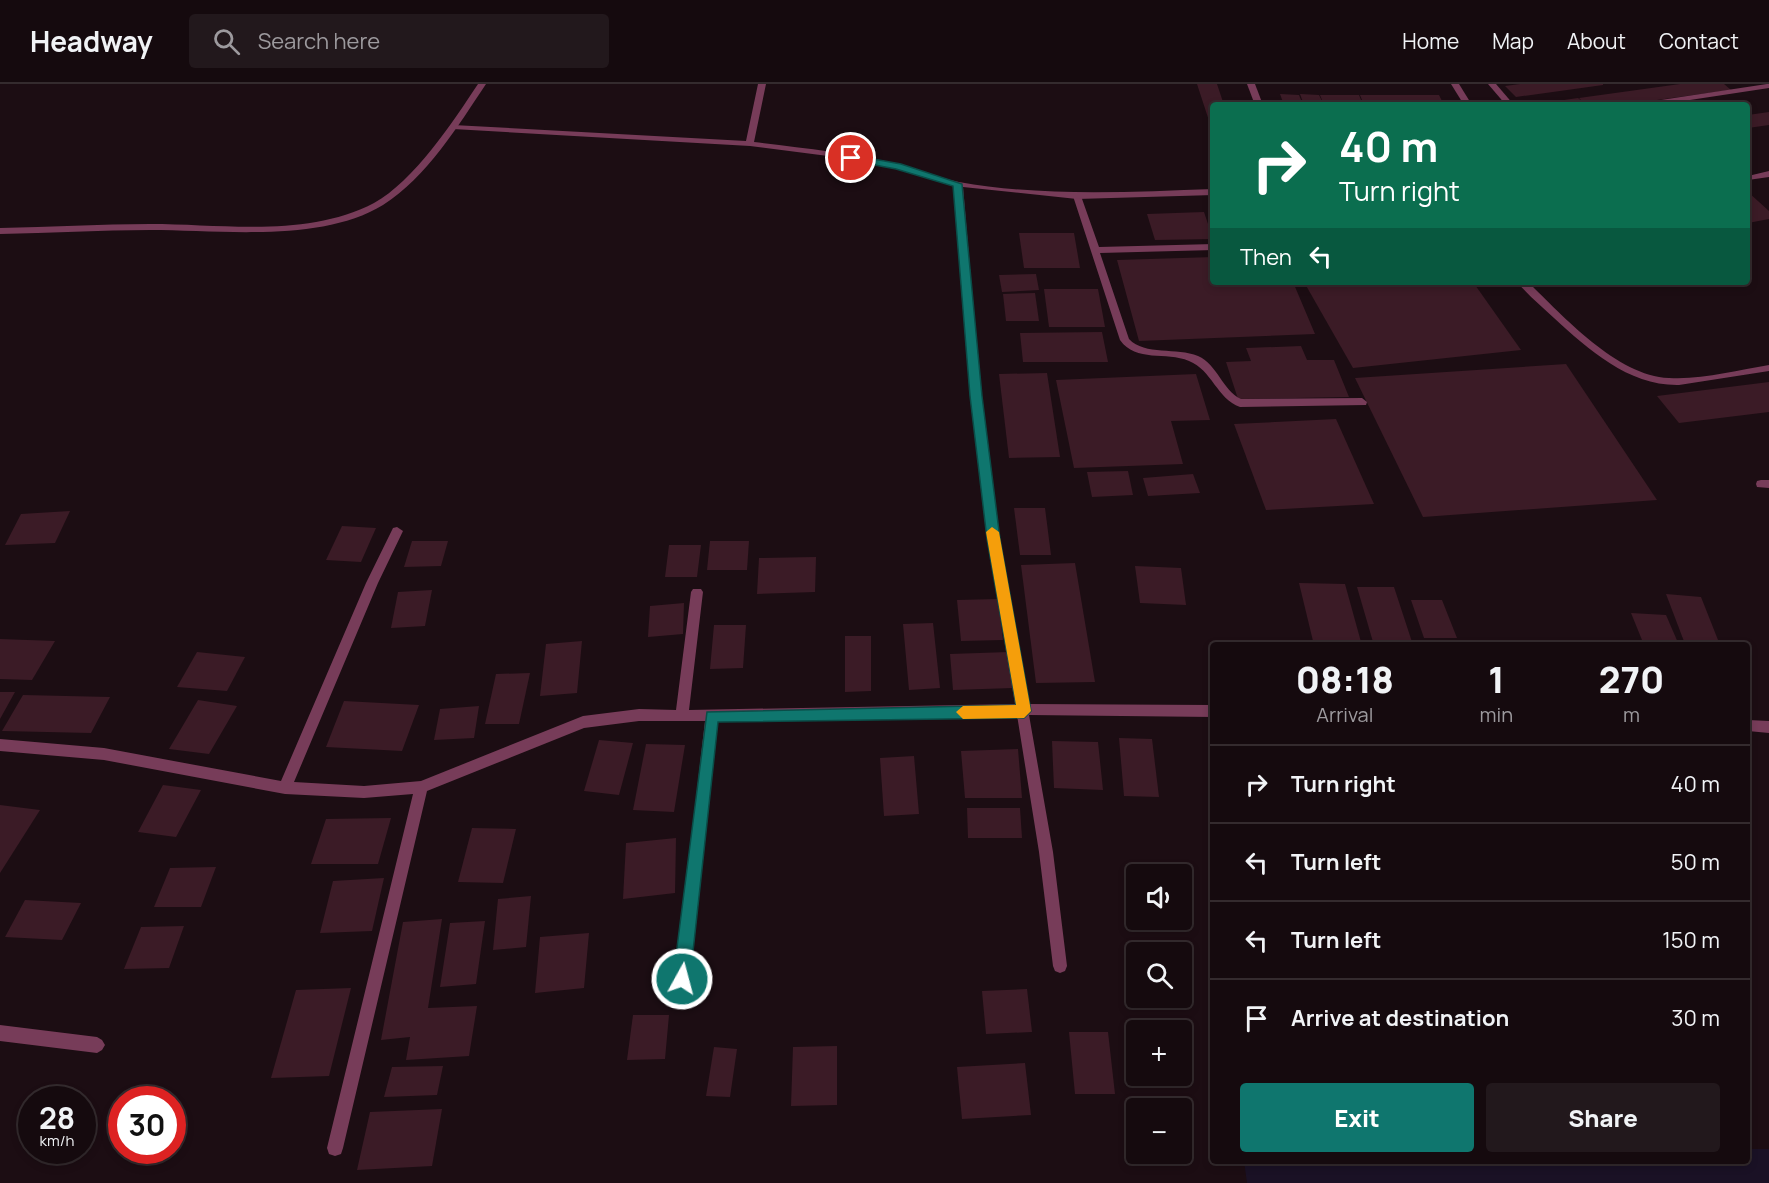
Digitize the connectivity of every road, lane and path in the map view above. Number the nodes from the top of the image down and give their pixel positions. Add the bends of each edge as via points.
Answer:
1 (482, 84) edge
2 (762, 84) edge
3 (1251, 84) edge
4 (1455, 84) edge
5 (1492, 84) edge
6 (1744, 86) edge
7 (1769, 86) edge
8 (1257, 102) edge
9 (1466, 102) edge
10 (1507, 102) edge
11 (1657, 102) edge
12 (453, 127) junction
13 (750, 144) junction
14 (1769, 174) edge
15 (1750, 178) edge
16 (958, 184) junction
17 (1210, 192) edge
18 (1077, 196) junction
19 (0, 231) edge
20 (1210, 247) edge
21 (1096, 250) junction
22 (1525, 285) edge
23 (1769, 368) edge
24 (1362, 402) dead end
25 (397, 531) dead end
26 (697, 592) dead end
27 (1024, 711) junction
28 (1210, 711) edge
29 (682, 716) junction
30 (712, 716) junction
31 (1750, 726) edge
32 (1769, 727) edge
33 (0, 745) edge
34 (421, 787) junction
35 (285, 788) junction
36 (1060, 966) dead end
37 (682, 979) dead end
38 (0, 1034) edge
39 (97, 1045) dead end
40 (334, 1148) dead end

1 - 12 street
2 - 13 street
3 - 8 street
4 - 9 street
5 - 10 street
6 - 7 street
6 - 11 street
12 - 13 street
12 - 19 street via 397,190 364,211 325,222 292,227
13 - 16 street via 897,166
14 - 15 street
16 - 18 street
16 - 27 street via 993,539
17 - 18 street
18 - 21 street
20 - 21 street
21 - 24 street via 1125,340 1131,347 1195,358 1209,368 1233,401 1240,403
22 - 23 street via 1588,342 1647,378 1668,382
25 - 35 street
26 - 29 street
27 - 28 street
27 - 30 street
27 - 36 street
29 - 30 street
29 - 34 street via 639,715 583,722
30 - 37 street
31 - 32 street
33 - 35 street via 104,754
34 - 35 street via 364,792
34 - 40 street
38 - 39 street

